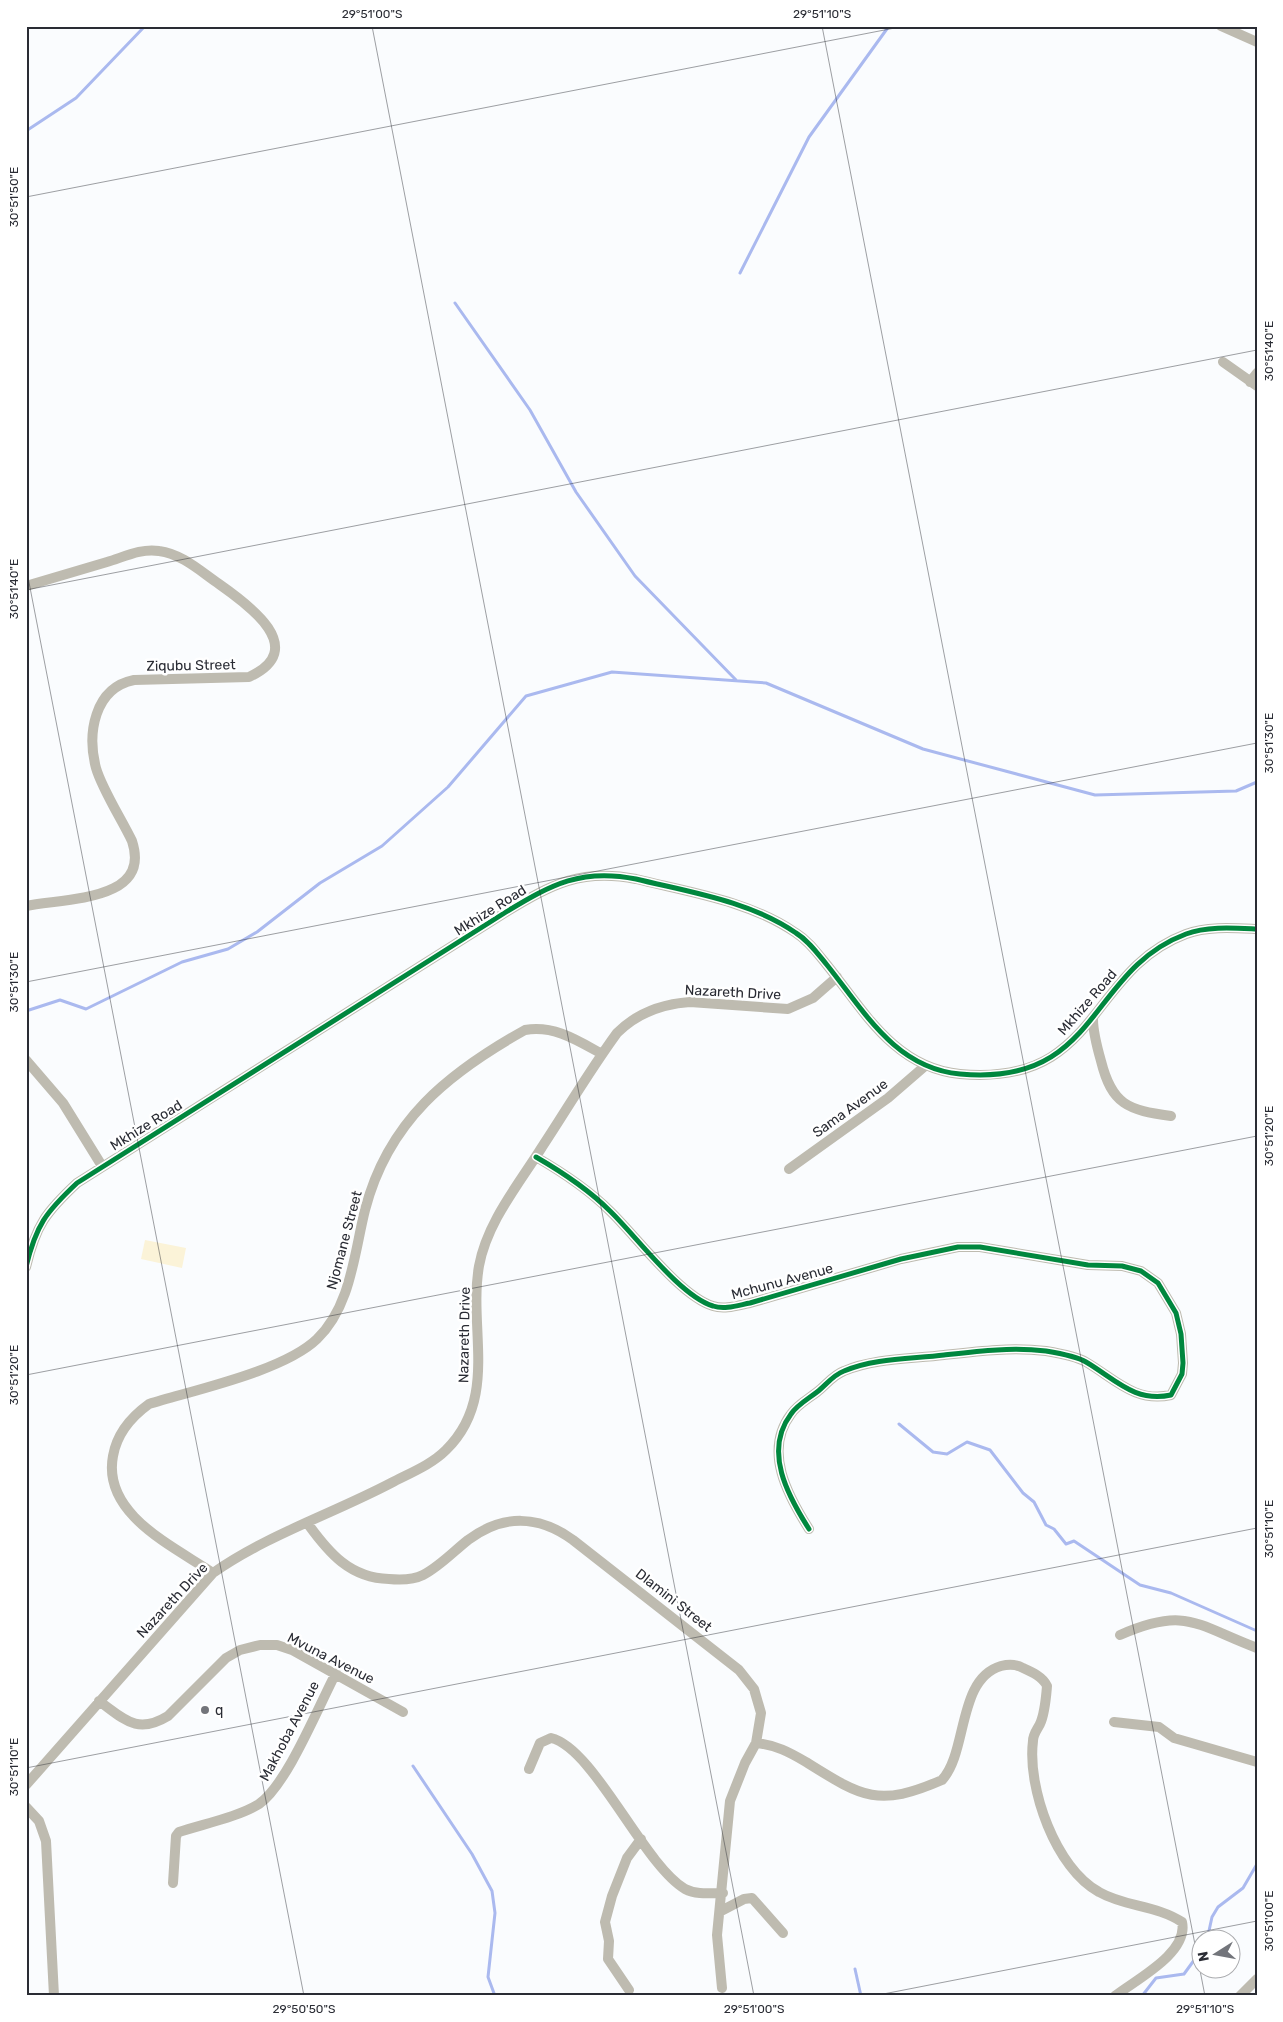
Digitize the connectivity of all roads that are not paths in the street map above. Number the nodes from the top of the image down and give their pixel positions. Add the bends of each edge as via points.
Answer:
1 (1221, 26) edge
2 (1257, 42) edge
3 (1223, 362) dead end
4 (1255, 380) edge
5 (26, 586) edge
6 (26, 906) edge
7 (1257, 929) edge
8 (837, 977) junction
9 (1093, 1019) junction
10 (602, 1054) junction
11 (26, 1060) edge
12 (926, 1066) junction
13 (1171, 1116) dead end
14 (536, 1157) junction
15 (102, 1166) junction
16 (789, 1169) dead end
17 (26, 1267) edge
18 (308, 1524) junction
19 (809, 1529) dead end
20 (213, 1573) junction
21 (1120, 1635) dead end
22 (1257, 1648) edge
23 (336, 1673) junction
24 (99, 1701) junction
25 (403, 1712) dead end
26 (1114, 1722) dead end
27 (756, 1743) junction
28 (1257, 1762) edge
29 (529, 1769) dead end
30 (26, 1785) edge
31 (26, 1807) edge
32 (641, 1839) junction
33 (174, 1883) dead end
34 (723, 1893) junction
35 (721, 1911) junction
36 (783, 1933) dead end
37 (1257, 1979) edge
38 (722, 1988) dead end
39 (629, 1990) dead end
40 (54, 1996) edge
41 (1115, 1996) edge
42 (1240, 1996) edge

1 - 2 street
3 - 4 street
5 - 6 street, Ziqubu Street via 138,552 166,553 206,575 263,619 274,636 275,645 272,660 249,677 134,680 116,685 108,692 100,704 93,734 96,767 132,841 136,861 134,871 121,886 96,894
7 - 9 street, Mkhize Road via 1203,929 1162,946 1144,958
8 - 10 street, Nazareth Drive via 813,998 788,1009 690,1002 652,1010 621,1030
8 - 12 street, Mkhize Road via 882,1036
8 - 15 street, Mkhize Road via 798,934 780,922 636,879 585,875 538,892
9 - 12 street, Mkhize Road via 1062,1050 1036,1065 1011,1074 958,1074
9 - 13 street via 1106,1080 1117,1099 1139,1110
10 - 14 street, Nazareth Drive
10 - 20 street, Njomane Street via 554,1030 525,1030 448,1079 413,1114 380,1167 346,1290 328,1327 317,1339 270,1366 149,1404 127,1424 114,1448 111,1464 121,1502 132,1516
11 - 15 street via 63,1103
12 - 16 street, Sama Avenue
14 - 18 street, Nazareth Drive via 491,1228 484,1247 478,1283 478,1379 463,1428 446,1449 423,1467
14 - 19 street, Mchunu Avenue via 609,1209 681,1285 715,1307 750,1303 938,1250 980,1247 1088,1265 1134,1268 1158,1283 1176,1312 1181,1334 1182,1374 1171,1395 1147,1398 1084,1361 1026,1350 982,1350 872,1364 842,1372 792,1412 780,1439 779,1464 784,1482
15 - 17 street, Mkhize Road via 77,1183 42,1220
18 - 20 street, Nazareth Drive via 236,1557
18 - 27 street, Dlamini Street via 325,1547 350,1569 362,1575 398,1580 422,1575 479,1533 506,1522 532,1520 558,1528 739,1670 754,1689 761,1713
20 - 24 street, Nazareth Drive
21 - 22 street via 1151,1622 1181,1619
23 - 24 street, Mvuna Avenue via 292,1650 260,1645 226,1658 168,1716 157,1722 131,1724
23 - 25 street, Mvuna Avenue
23 - 33 street, Makhoba Avenue via 283,1777 267,1797 251,1808 179,1832 175,1839
24 - 30 street, Nazareth Drive
26 - 28 street via 1152,1725 1174,1738
27 - 34 street, Dlamini Street via 730,1800
27 - 41 street via 787,1750 862,1793 876,1797 902,1795 942,1780 946,1775 980,1678 1008,1664 1036,1674 1046,1686 1040,1723 1032,1741 1032,1764 1043,1815 1066,1860 1096,1891 1153,1908 1182,1922 1181,1936 1158,1967
29 - 32 street via 540,1743 551,1738 564,1743
31 - 40 street via 39,1821 46,1841
32 - 34 street via 684,1888 702,1894
32 - 39 street via 627,1858 605,1922 609,1940 608,1959
34 - 35 street, Dlamini Street
35 - 36 street via 752,1898
35 - 38 street, Dlamini Street via 717,1947
37 - 42 street

